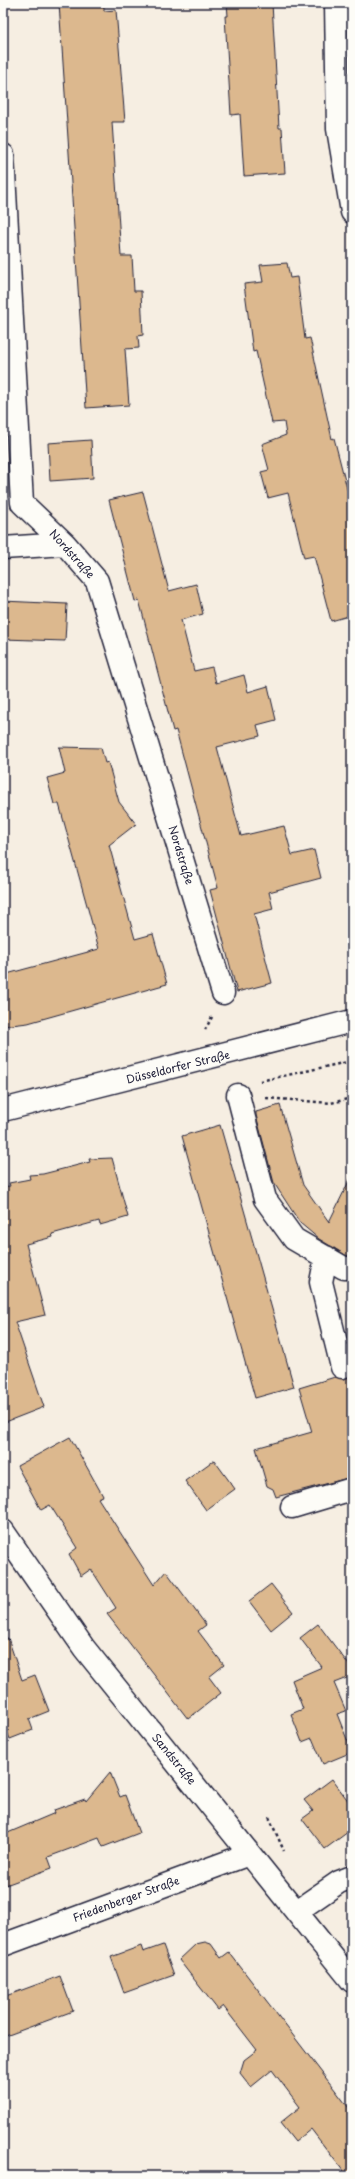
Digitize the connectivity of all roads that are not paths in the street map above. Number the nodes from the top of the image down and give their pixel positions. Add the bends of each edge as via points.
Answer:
1 (336, 3) edge
2 (3, 155) edge
3 (352, 212) edge
4 (65, 544) junction
5 (3, 548) edge
6 (223, 993) road end
7 (352, 1021) edge
8 (246, 1089) road end
9 (3, 1110) edge
10 (326, 1257) junction
11 (352, 1268) edge
12 (342, 1367) dead end
13 (352, 1489) edge
14 (292, 1507) dead end
15 (3, 1531) edge
16 (248, 1854) junction
17 (352, 1877) edge
18 (297, 1911) junction
19 (3, 1945) edge
20 (352, 1981) edge

1 - 3 street via 338,129
2 - 4 street, Nordstraße via 22,503
4 - 5 street
4 - 6 street, Nordstraße via 97,581
7 - 9 street, Düsseldorfer Straße
8 - 10 street via 265,1199 294,1239
10 - 11 street via 344,1268
10 - 12 street via 321,1282
13 - 14 street
15 - 16 street, Sandstraße via 84,1648
16 - 18 street, Sandstraße
16 - 19 street, Friedenberger Straße
17 - 18 street via 339,1882
18 - 20 street, Sandstraße

